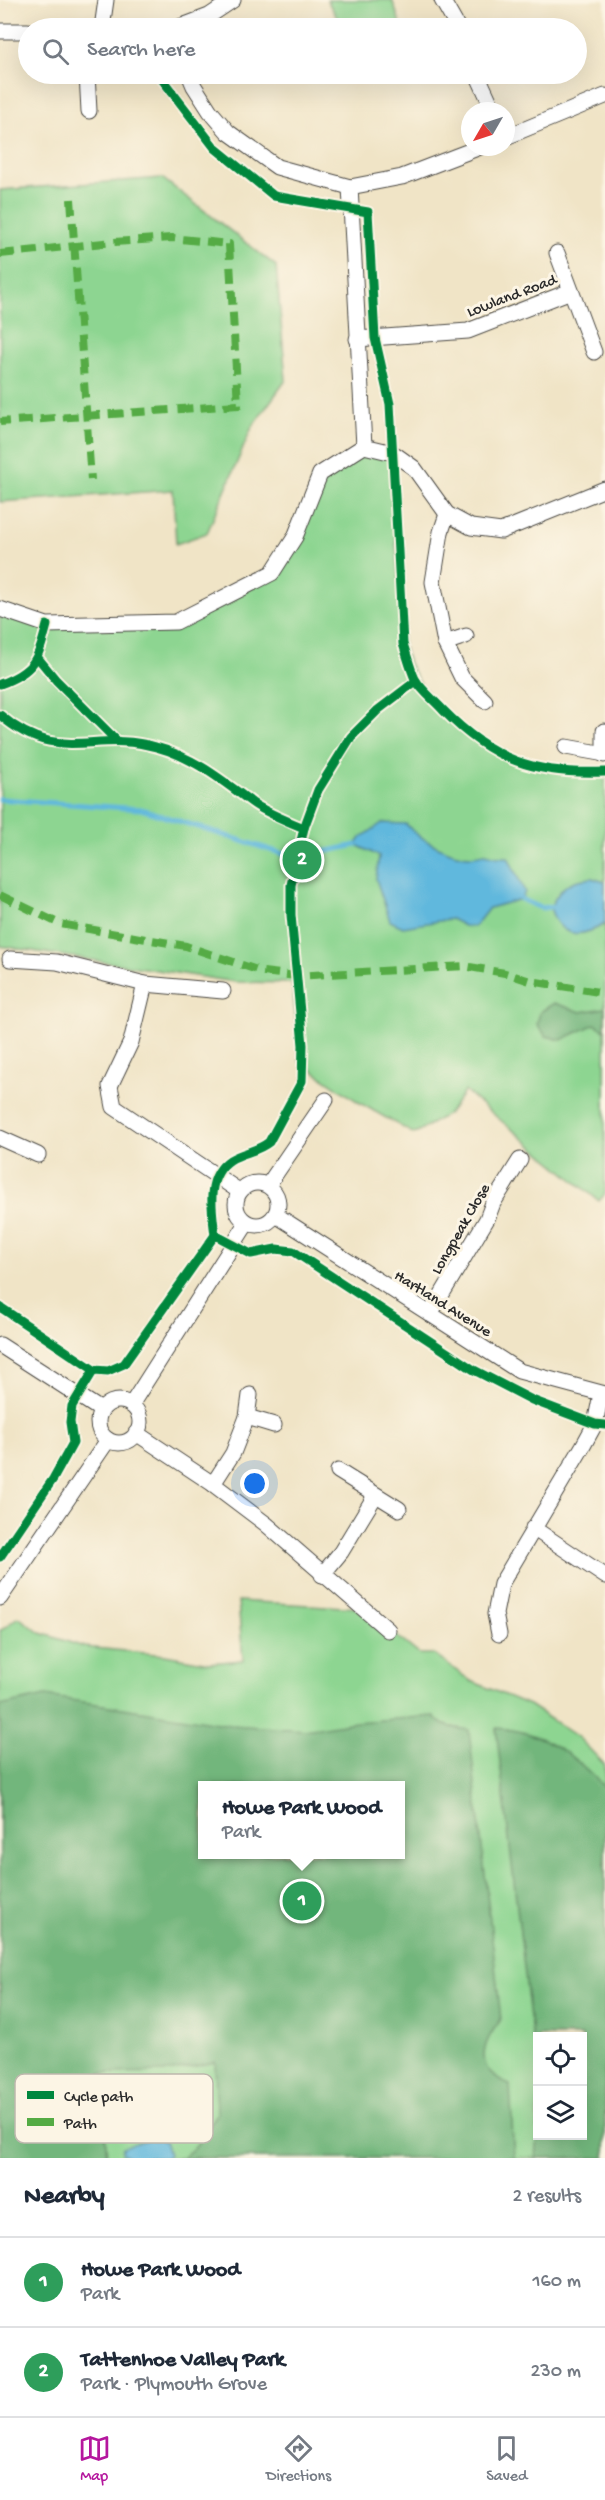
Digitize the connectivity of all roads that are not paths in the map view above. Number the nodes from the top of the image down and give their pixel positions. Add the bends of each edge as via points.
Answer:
1 (106, 0) edge
2 (233, 0) edge
3 (442, 0) edge
4 (103, 18) edge
5 (204, 18) edge
6 (452, 18) edge
7 (0, 31) edge
8 (18, 31) edge
9 (88, 84) edge
10 (195, 84) edge
11 (482, 84) edge
12 (605, 96) edge
13 (490, 102) edge
14 (89, 111) dead end
15 (515, 133) edge
16 (461, 154) edge
17 (350, 187) junction
18 (557, 253) dead end
19 (571, 291) junction
20 (357, 339) junction
21 (594, 352) dead end
22 (364, 446) junction
23 (605, 489) edge
24 (447, 514) junction
25 (0, 609) edge
26 (466, 636) dead end
27 (445, 643) junction
28 (485, 701) dead end
29 (604, 730) edge
30 (566, 747) dead end
31 (604, 754) edge
32 (10, 959) dead end
33 (145, 984) junction
34 (223, 991) dead end
35 (326, 1100) dead end
36 (0, 1138) edge
37 (38, 1155) dead end
38 (520, 1160) dead end
39 (268, 1185) junction
40 (239, 1191) junction
41 (276, 1215) junction
42 (248, 1223) junction
43 (430, 1314) junction
44 (0, 1345) edge
45 (603, 1394) edge
46 (250, 1395) dead end
47 (131, 1405) junction
48 (101, 1410) junction
49 (247, 1417) junction
50 (274, 1425) dead end
51 (136, 1433) junction
52 (108, 1440) junction
53 (338, 1471) dead end
54 (213, 1484) junction
55 (375, 1496) junction
56 (399, 1509) dead end
57 (533, 1528) junction
58 (322, 1575) junction
59 (605, 1576) edge
60 (0, 1598) edge
61 (388, 1630) dead end
62 (499, 1634) dead end

1 - 4 street
2 - 5 street
3 - 6 street
7 - 8 street
9 - 14 street
10 - 17 street via 228,132 277,167
11 - 13 street
12 - 15 street
16 - 17 street via 402,177
17 - 20 street
18 - 19 street
19 - 20 street, Lowland Road via 468,331
19 - 21 street
20 - 22 street
22 - 24 street via 393,453 414,468
22 - 25 street via 320,474 295,537 272,573 176,622 47,625
23 - 24 street via 501,531 471,526
24 - 27 street via 433,582
26 - 27 street
27 - 28 street via 462,678
29 - 31 street
30 - 31 street
32 - 33 street via 57,962
33 - 34 street
33 - 40 street via 131,1042 110,1086 114,1107
35 - 39 street
36 - 37 street
38 - 43 street, Longpeak Close
39 - 40 street via 251,1183
39 - 41 street via 277,1197
40 - 42 street via 235,1203
41 - 42 street via 262,1224
41 - 43 street, Hartland Avenue
42 - 47 street
43 - 45 street, Hartland Avenue via 519,1371
44 - 48 street
45 - 57 street via 595,1424
46 - 49 street
47 - 48 street via 112,1402
47 - 51 street via 138,1415
48 - 52 street via 98,1423
49 - 50 street
49 - 54 street via 233,1453
51 - 52 street via 120,1443
51 - 54 street
52 - 60 street
53 - 55 street
54 - 58 street via 266,1524
55 - 56 street
55 - 58 street
57 - 59 street
57 - 62 street via 501,1584 495,1614
58 - 61 street

